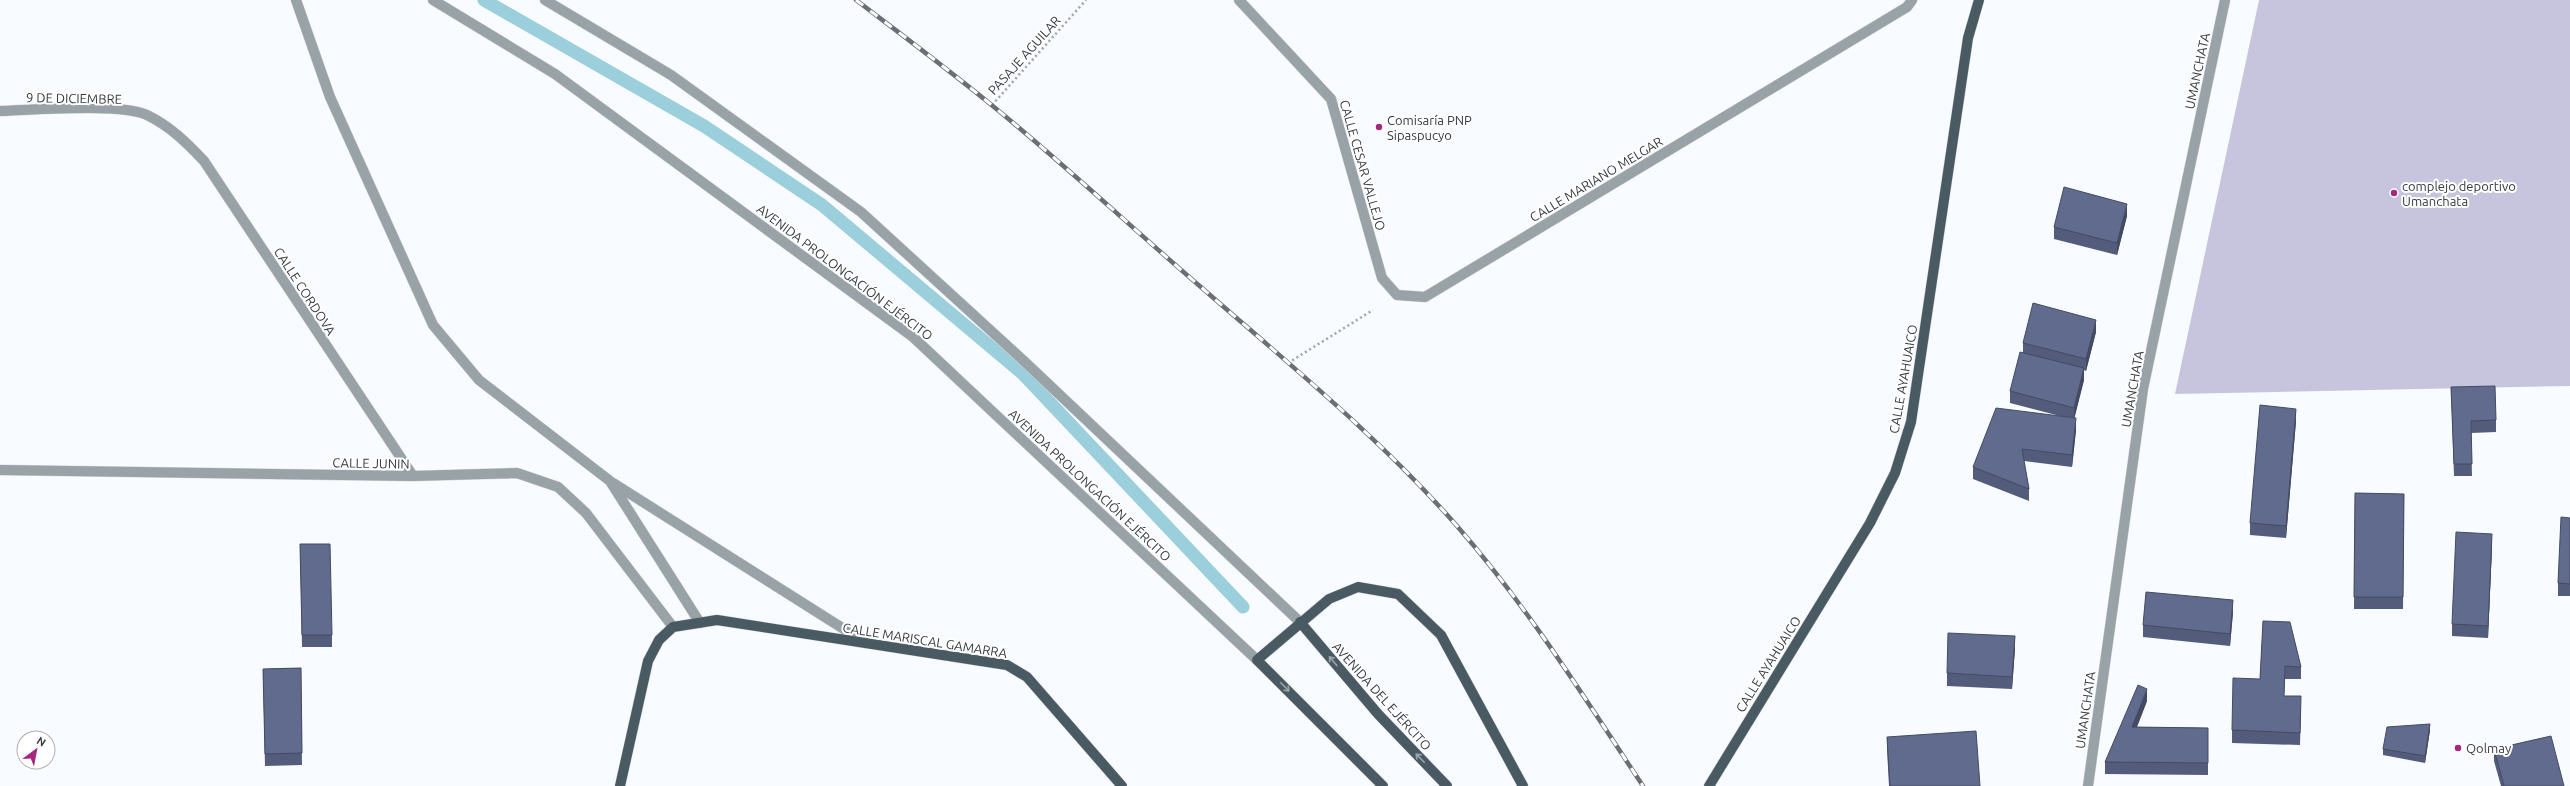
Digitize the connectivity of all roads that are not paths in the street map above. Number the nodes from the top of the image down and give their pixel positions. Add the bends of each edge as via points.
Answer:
1 (296, 0) edge
2 (433, 0) edge
3 (545, 0) edge
4 (1239, 0) edge
5 (1912, 0) edge
6 (1979, 0) edge
7 (2225, 0) edge
8 (0, 111) edge
9 (168, 127) joint
10 (1397, 295) joint
11 (0, 470) edge
12 (413, 476) junction
13 (610, 481) junction
14 (1300, 622) junction
15 (700, 623) junction
16 (674, 627) junction
17 (866, 643) junction
18 (1257, 660) junction
19 (620, 786) edge
20 (1122, 786) edge
21 (1383, 786) edge
22 (1447, 786) edge
23 (1523, 786) edge
24 (1709, 786) edge
25 (2088, 786) edge

1 - 13 street via 330,97 433,325 479,380
2 - 18 street, AVENIDA PROLONGACIÓN EJÉRCITO via 555,74 913,336
3 - 14 street via 671,75 861,212 1025,362
4 - 10 street, CALLE CESAR VALLEJO via 1331,99 1382,278
5 - 10 street, CALLE MARIANO MELGAR via 1907,8 1425,297
6 - 24 main road, CALLE AYAHUAICO via 1968,38 1912,422 1895,473 1870,523
7 - 25 street, UMANCHATA via 2143,389
8 - 9 street, 9 DE DICIEMBRE via 113,109 146,115
9 - 12 street, CALLE CORDOVA via 204,161
11 - 12 street, CALLE JUNIN
12 - 16 street, CALLE JUNIN via 517,473 558,487 586,513
13 - 15 street
13 - 17 street
14 - 18 main road
22 -> 14 main road, AVENIDA DEL EJÉRCITO via 1378,714
14 - 23 main road via 1329,599 1358,587 1398,594 1441,635
15 - 16 main road, CALLE MARISCAL GAMARRA
15 - 17 main road, CALLE MARISCAL GAMARRA via 717,620
16 - 19 main road via 659,640 648,660
17 - 20 main road, CALLE MARISCAL GAMARRA via 1007,665 1026,677
18 -> 21 main road

